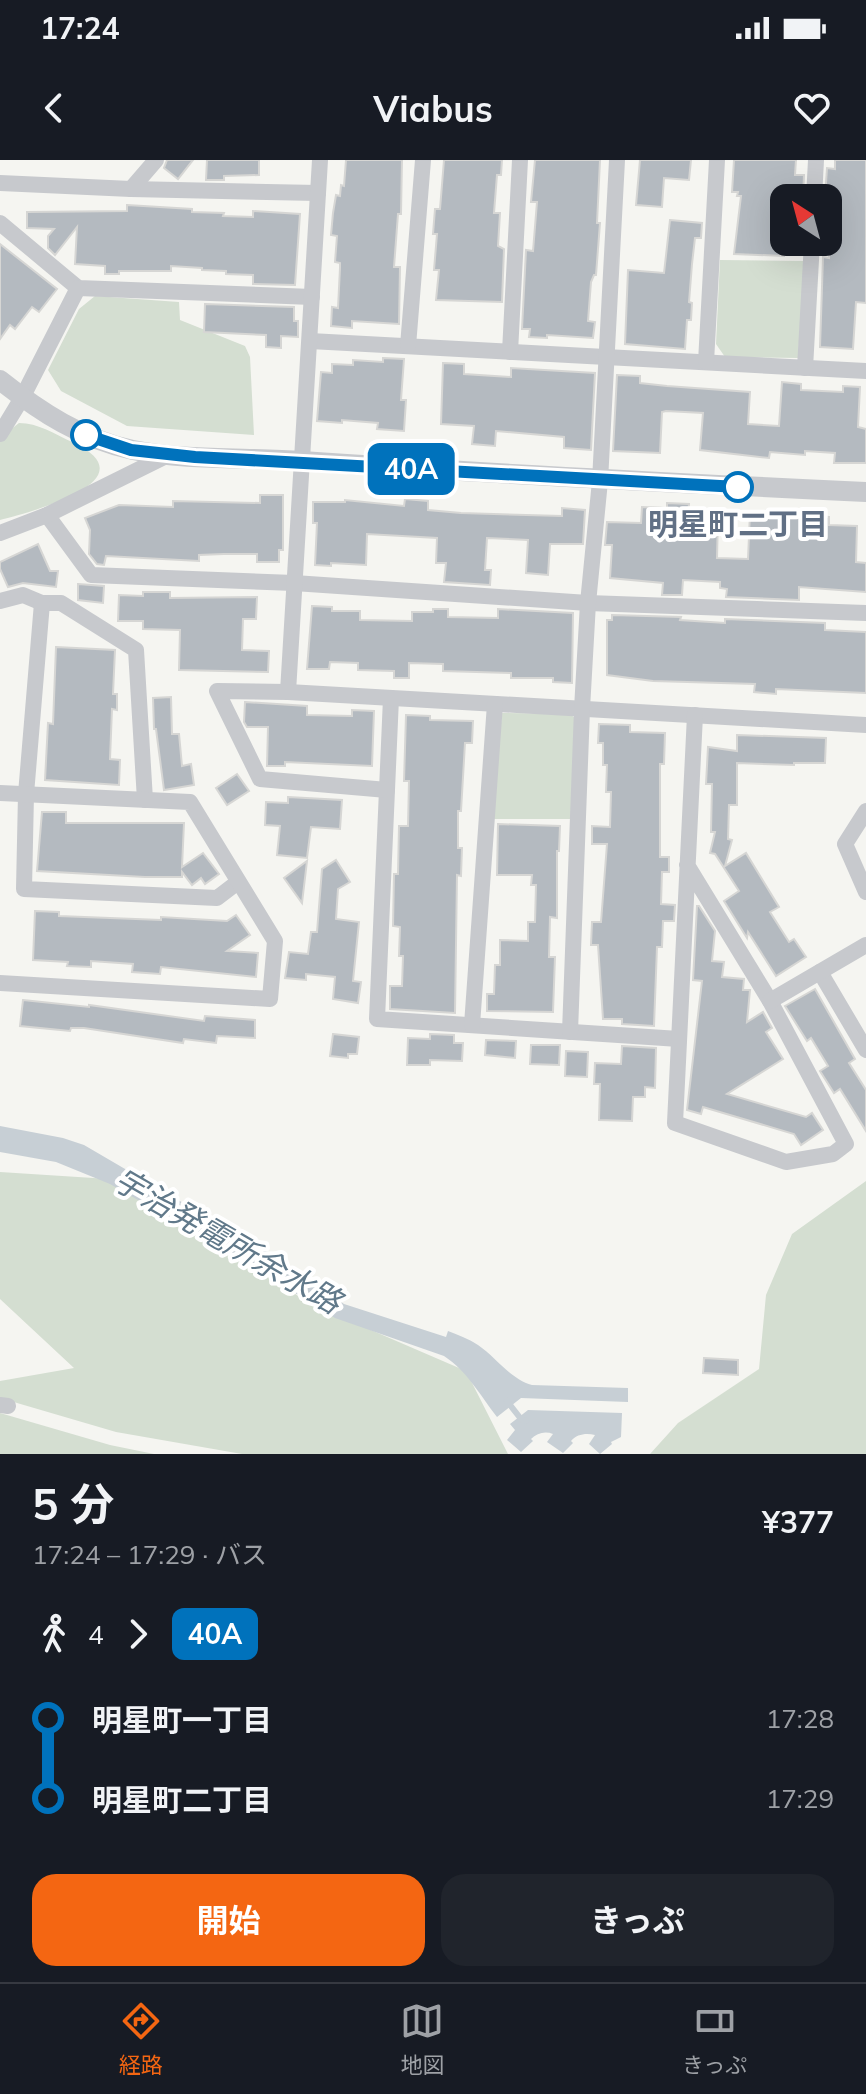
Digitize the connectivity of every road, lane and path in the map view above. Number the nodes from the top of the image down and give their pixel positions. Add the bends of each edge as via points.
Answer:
1 (156, 160) edge
2 (320, 160) edge
3 (423, 160) edge
4 (520, 160) edge
5 (617, 160) edge
6 (717, 160) edge
7 (816, 160) edge
8 (0, 183) edge
9 (815, 184) edge
10 (131, 189) junction
11 (318, 193) junction
12 (0, 223) edge
13 (811, 256) edge
14 (78, 288) junction
15 (312, 297) junction
16 (310, 341) junction
17 (408, 346) junction
18 (510, 352) junction
19 (607, 357) junction
20 (706, 362) junction
21 (805, 368) junction
22 (866, 371) edge
23 (0, 380) edge
24 (22, 398) junction
25 (0, 434) edge
26 (168, 455) junction
27 (300, 461) junction
28 (600, 481) junction
29 (866, 492) edge
30 (47, 515) junction
31 (0, 533) edge
32 (294, 583) junction
33 (0, 601) edge
34 (42, 603) junction
35 (588, 603) junction
36 (866, 613) edge
37 (288, 692) junction
38 (391, 698) junction
39 (495, 704) junction
40 (582, 709) junction
41 (695, 715) junction
42 (866, 725) edge
43 (387, 790) junction
44 (0, 793) edge
45 (26, 794) junction
46 (145, 800) junction
47 (866, 811) edge
48 (687, 865) junction
49 (238, 882) junction
50 (866, 892) edge
51 (866, 945) edge
52 (820, 972) junction
53 (0, 983) edge
54 (770, 1001) junction
55 (472, 1025) junction
56 (570, 1032) junction
57 (679, 1039) junction
58 (866, 1050) edge

1 - 10 street
2 - 11 street
3 - 17 street
4 - 18 street
5 - 19 street
6 - 20 street
7 - 9 street
8 - 10 street
10 - 11 street
11 - 15 street
12 - 14 street
13 - 21 street
14 - 15 street
14 - 24 street
15 - 16 street
16 - 17 street
16 - 27 street
17 - 18 street
18 - 19 street
19 - 20 street
19 - 28 street
20 - 21 street
21 - 22 street
23 - 24 street
24 - 25 street
24 - 26 street via 86,435
26 - 27 street
26 - 30 street
27 - 28 street
27 - 32 street
28 - 29 street
28 - 35 street
30 - 31 street
30 - 32 street via 91,575
32 - 35 street
32 - 37 street
33 - 34 street via 23,595
34 - 45 street
34 - 46 street via 61,603 136,650
35 - 36 street
35 - 40 street
37 - 38 street
37 - 43 street via 217,691 260,779
38 - 39 street
38 - 43 street
39 - 40 street
39 - 55 street
40 - 41 street
40 - 56 street
41 - 42 street
41 - 48 street
43 - 55 street via 377,1019
44 - 45 street
45 - 46 street
45 - 49 street via 24,889 217,898
46 - 49 street via 190,802
47 - 50 street via 845,844
48 - 54 street
48 - 57 street
49 - 53 street via 275,941 270,999
51 - 52 street
52 - 54 street
52 - 58 street
54 - 57 street via 846,1144 833,1154 786,1162 675,1123
55 - 56 street
56 - 57 street

